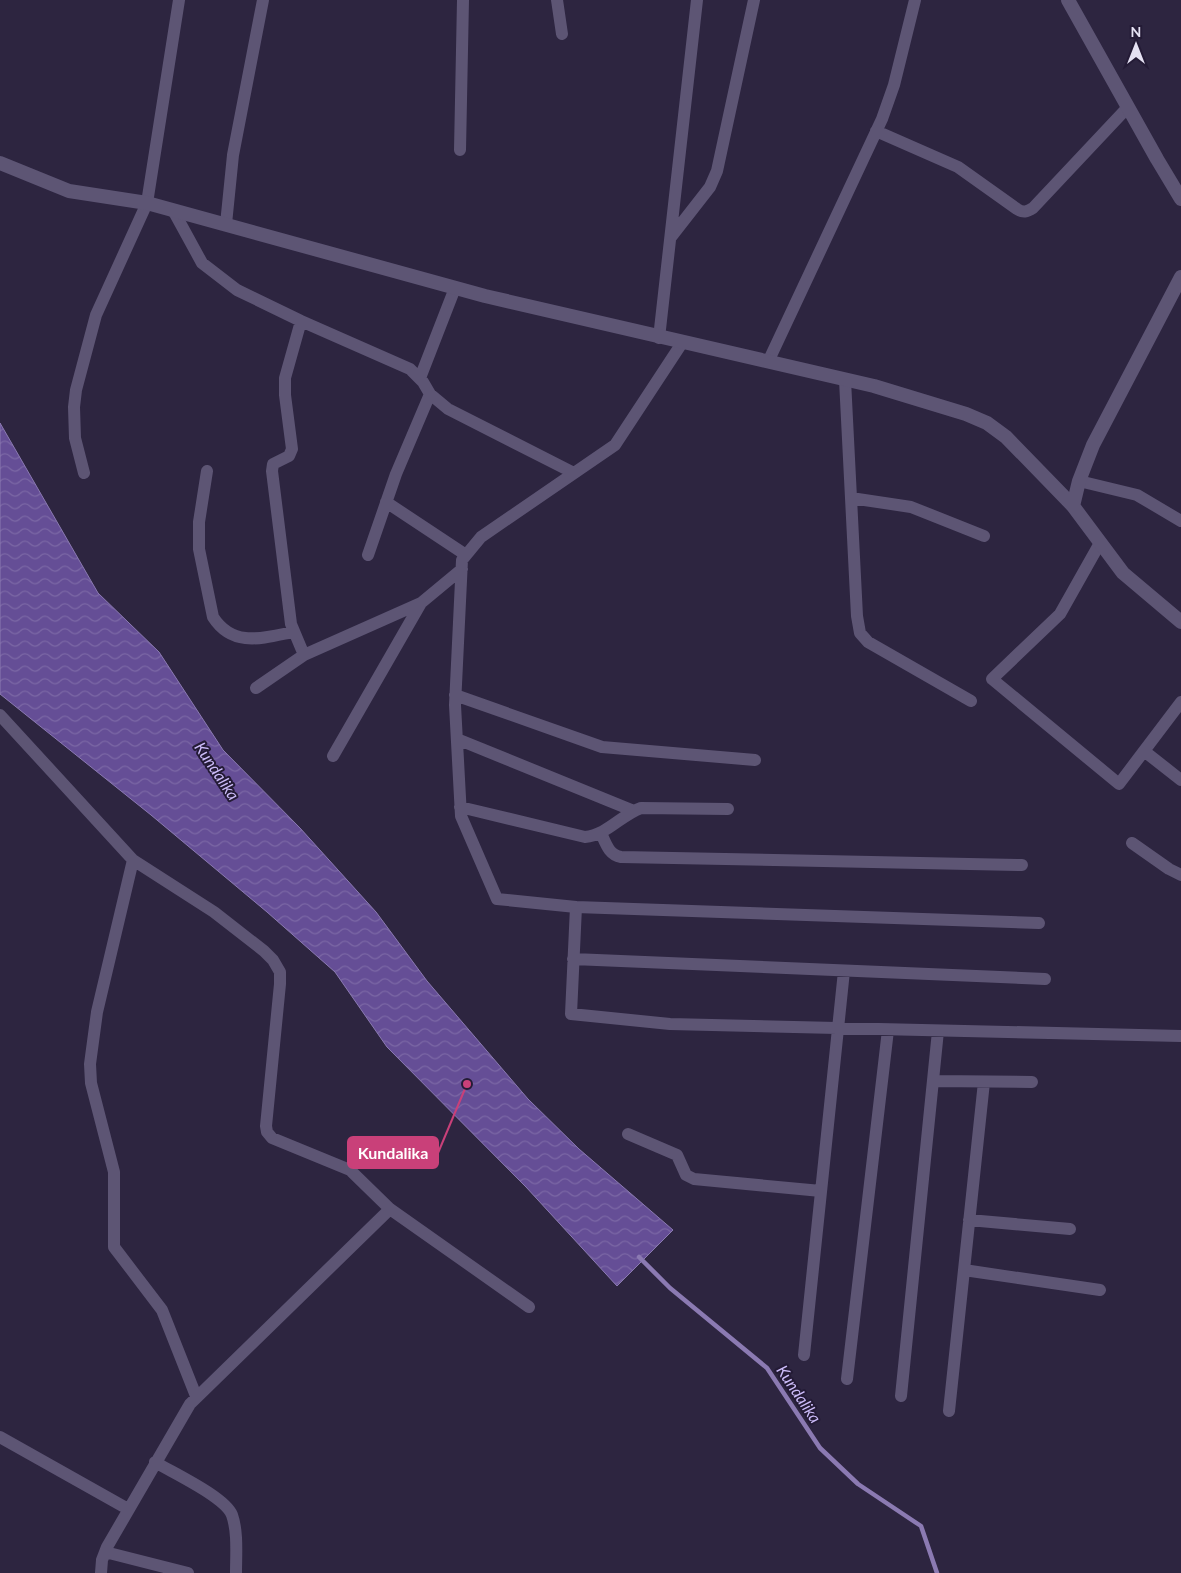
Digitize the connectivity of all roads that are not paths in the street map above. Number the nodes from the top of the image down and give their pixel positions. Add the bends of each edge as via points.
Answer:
1 (179, 0) edge
2 (263, 0) edge
3 (463, 0) edge
4 (557, 0) edge
5 (697, 0) edge
6 (754, 0) edge
7 (915, 0) edge
8 (1068, 0) edge
9 (562, 34) dead end
10 (1128, 107) junction
11 (876, 131) junction
12 (460, 150) dead end
13 (0, 163) edge
14 (1181, 198) edge
15 (147, 202) junction
16 (172, 210) junction
17 (226, 224) junction
18 (671, 236) junction
19 (1181, 277) edge
20 (455, 288) junction
21 (301, 321) junction
22 (659, 338) junction
23 (682, 343) junction
24 (761, 361) junction
25 (420, 378) junction
26 (845, 380) junction
27 (430, 394) junction
28 (207, 471) dead end
29 (84, 473) dead end
30 (574, 473) junction
31 (1079, 481) junction
32 (851, 498) junction
33 (386, 502) junction
34 (1073, 506) junction
35 (1181, 521) edge
36 (984, 536) dead end
37 (1100, 543) junction
38 (368, 555) dead end
39 (466, 555) junction
40 (462, 569) junction
41 (420, 603) junction
42 (1181, 622) edge
43 (293, 632) junction
44 (304, 655) junction
45 (256, 688) dead end
46 (455, 695) junction
47 (971, 701) dead end
48 (1179, 709) edge
49 (0, 715) edge
50 (457, 739) junction
51 (1144, 750) junction
52 (333, 756) dead end
53 (756, 760) dead end
54 (1181, 780) edge
55 (460, 807) junction
56 (728, 809) dead end
57 (634, 811) junction
58 (601, 833) junction
59 (1132, 843) dead end
60 (133, 860) junction
61 (1022, 865) dead end
62 (1181, 875) edge
63 (576, 907) junction
64 (1038, 923) dead end
65 (573, 959) junction
66 (844, 971) junction
67 (1045, 979) dead end
68 (838, 1029) junction
69 (888, 1030) junction
70 (938, 1031) junction
71 (1181, 1036) edge
72 (933, 1081) junction
73 (984, 1082) junction
74 (1032, 1082) dead end
75 (628, 1134) dead end
76 (821, 1191) junction
77 (390, 1209) junction
78 (969, 1220) junction
79 (1070, 1230) dead end
80 (964, 1270) junction
81 (1100, 1290) dead end
82 (530, 1307) dead end
83 (804, 1355) dead end
84 (847, 1378) dead end
85 (196, 1396) junction
86 (901, 1396) dead end
87 (949, 1411) dead end
88 (0, 1437) edge
89 (155, 1462) junction
90 (128, 1510) junction
91 (105, 1552) junction
92 (100, 1573) edge
93 (188, 1573) edge
94 (236, 1573) edge

1 - 15 street
2 - 17 street via 233,156
3 - 12 street
4 - 9 street
5 - 18 street
6 - 18 street via 717,170 710,187
7 - 11 street via 894,85
8 - 10 street
10 - 11 street via 1033,208 1021,212 958,168
10 - 14 street
11 - 24 street
13 - 15 street via 69,191
15 - 16 street
15 - 29 street via 96,315 76,390 75,438
16 - 17 street
16 - 21 street via 202,263 237,290
17 - 20 street
18 - 22 street
19 - 31 street via 1093,445
20 - 22 street
20 - 25 street
21 - 25 street via 410,369
21 - 43 street via 285,378 292,449 289,456 273,464 272,471
22 - 23 street
23 - 24 street
23 - 30 street via 615,446
24 - 26 street
25 - 27 street
26 - 32 street
26 - 34 street via 966,414 987,424 1006,437
27 - 30 street via 448,409
27 - 33 street
28 - 43 street via 199,522 199,549 218,626 240,638 256,639
30 - 39 street via 481,537
31 - 34 street
31 - 35 street via 1136,495
32 - 36 street via 911,507
32 - 47 street via 860,633 868,642
33 - 38 street
33 - 39 street
34 - 37 street
37 - 42 street via 1123,573
37 - 51 street via 1060,614 992,679 1119,784
39 - 40 street
40 - 41 street
40 - 46 street
41 - 44 street
41 - 52 street
43 - 44 street
44 - 45 street
46 - 50 street
46 - 53 street via 602,748
48 - 51 street
49 - 60 street
50 - 55 street
50 - 57 street
51 - 54 street
55 - 58 street via 579,836
55 - 63 street via 497,899
56 - 57 street via 647,807
57 - 58 street
58 - 61 street via 612,855 621,857
59 - 62 street
60 - 77 street via 214,912 273,960 280,972 280,984 267,1132 272,1138 350,1170
60 - 85 street via 97,1012 90,1084 114,1172 114,1247 162,1310
63 - 64 street
63 - 65 street
65 - 66 street
65 - 68 street via 571,1014 670,1024
66 - 67 street
66 - 68 street
68 - 69 street
68 - 76 street
69 - 70 street
69 - 84 street
70 - 71 street
70 - 72 street
72 - 73 street
72 - 86 street
73 - 74 street
73 - 78 street
75 - 76 street via 677,1155 686,1175 694,1179
76 - 83 street
77 - 82 street
77 - 85 street
78 - 79 street
78 - 80 street
80 - 81 street
80 - 87 street
85 - 89 street
88 - 90 street
89 - 90 street
89 - 94 street via 218,1498 229,1508 235,1526
90 - 91 street
91 - 92 street
91 - 93 street

